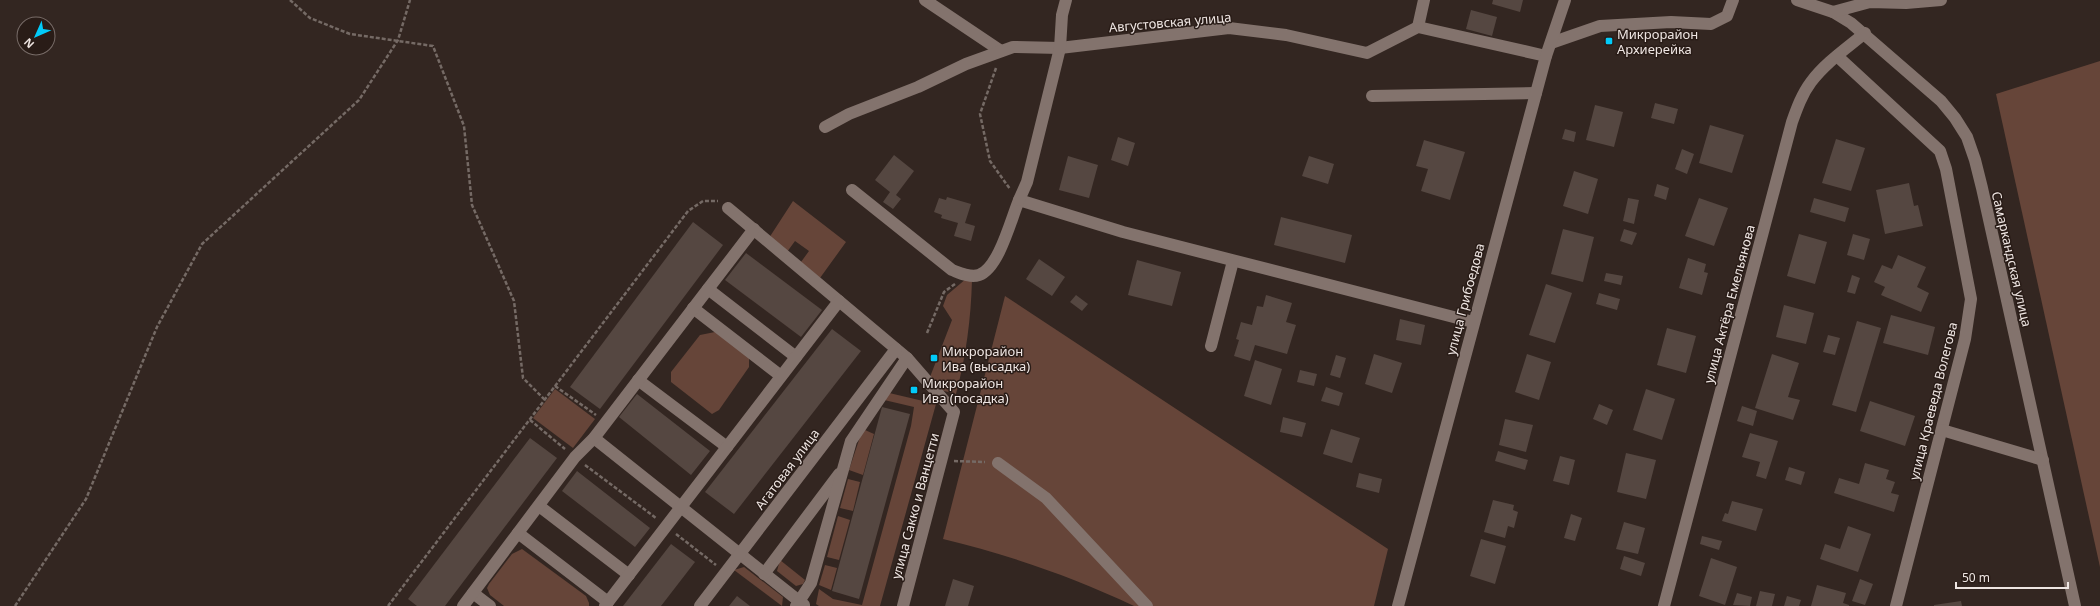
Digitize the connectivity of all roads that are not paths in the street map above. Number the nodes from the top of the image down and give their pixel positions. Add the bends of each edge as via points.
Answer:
1 (925, 0) edge
2 (1066, 0) edge
3 (1424, 0) edge
4 (1565, 0) edge
5 (1733, 0) edge
6 (1797, 0) edge
7 (1941, 0) edge
8 (1869, 1) edge
9 (1834, 12) junction
10 (1418, 27) junction
11 (1865, 33) junction
12 (1551, 43) junction
13 (1060, 48) junction
14 (1001, 51) junction
15 (1546, 56) junction
16 (1838, 56) junction
17 (1536, 93) junction
18 (1372, 96) dead end
19 (825, 127) dead end
20 (852, 190) dead end
21 (1018, 200) junction
22 (728, 208) road end
23 (754, 229) junction
24 (1233, 261) junction
25 (708, 289) junction
26 (839, 301) junction
27 (693, 308) junction
28 (1473, 322) junction
29 (1211, 346) dead end
30 (896, 349) junction
31 (796, 357) junction
32 (907, 358) junction
33 (782, 376) junction
34 (638, 380) junction
35 (1942, 430) junction
36 (594, 438) junction
37 (727, 447) junction
38 (2043, 460) junction
39 (998, 463) road end
40 (844, 468) junction
41 (538, 506) junction
42 (680, 508) junction
43 (518, 533) junction
44 (739, 555) junction
45 (764, 574) junction
46 (629, 575) junction
47 (473, 593) junction
48 (606, 604) edge
49 (800, 604) edge
50 (463, 606) edge
51 (490, 606) edge
52 (700, 606) edge
53 (903, 606) edge
54 (1147, 606) edge
55 (1398, 606) edge
56 (1664, 606) edge
57 (1896, 606) edge
58 (2076, 606) edge

1 - 14 street
2 - 13 street via 1062,15
3 - 10 street
4 - 12 street, улица Грибоедова
5 - 12 street via 1727,16 1711,24 1671,22 1600,26
6 - 9 street, Самаркандская улица
7 - 8 street via 1906,3
8 - 9 street
9 - 11 street, Самаркандская улица
10 - 13 street, Августовская улица via 1367,53 1286,36 1229,28
10 - 15 street
11 - 16 street, улица Актёра Емельянова
11 - 38 street, Самаркандская улица via 1941,101 1967,137 1979,174
12 - 15 street, улица Грибоедова
13 - 14 street, Августовская улица via 1012,47
13 - 21 street via 1027,182
14 - 19 street, Августовская улица via 849,114
15 - 17 street, улица Грибоедова
16 - 35 street, улица Краеведа Волегова via 1940,151 1946,169 1970,298 1966,339
16 - 56 street, улица Актёра Емельянова via 1812,81 1792,122
17 - 18 street
17 - 28 street, улица Грибоедова
20 - 21 street via 952,270 966,275 979,275 989,269 996,259
21 - 24 street via 1122,232
22 - 23 street
23 - 25 street
23 - 26 street
24 - 28 street
24 - 29 street
25 - 27 street
25 - 31 street
26 - 30 street
26 - 31 street
27 - 33 street
27 - 34 street
28 - 55 street, улица Грибоедова
30 - 32 street
30 - 44 street, Агатовая улица
31 - 33 street
32 - 40 street via 851,441
32 - 53 street, улица Сакко и Ванцетти via 954,412
33 - 37 street
34 - 36 street
34 - 37 street
35 - 38 street
35 - 57 street, улица Краеведа Волегова
36 - 41 street via 575,457
36 - 42 street
37 - 42 street
38 - 58 street, Самаркандская улица
39 - 54 street via 1046,498
40 - 45 street
40 - 49 street via 812,583
41 - 43 street
41 - 46 street
42 - 44 street
42 - 46 street
43 - 47 street
43 - 48 street
44 - 45 street
44 - 52 street, Агатовая улица
45 - 49 street
46 - 48 street
47 - 50 street
47 - 51 street

